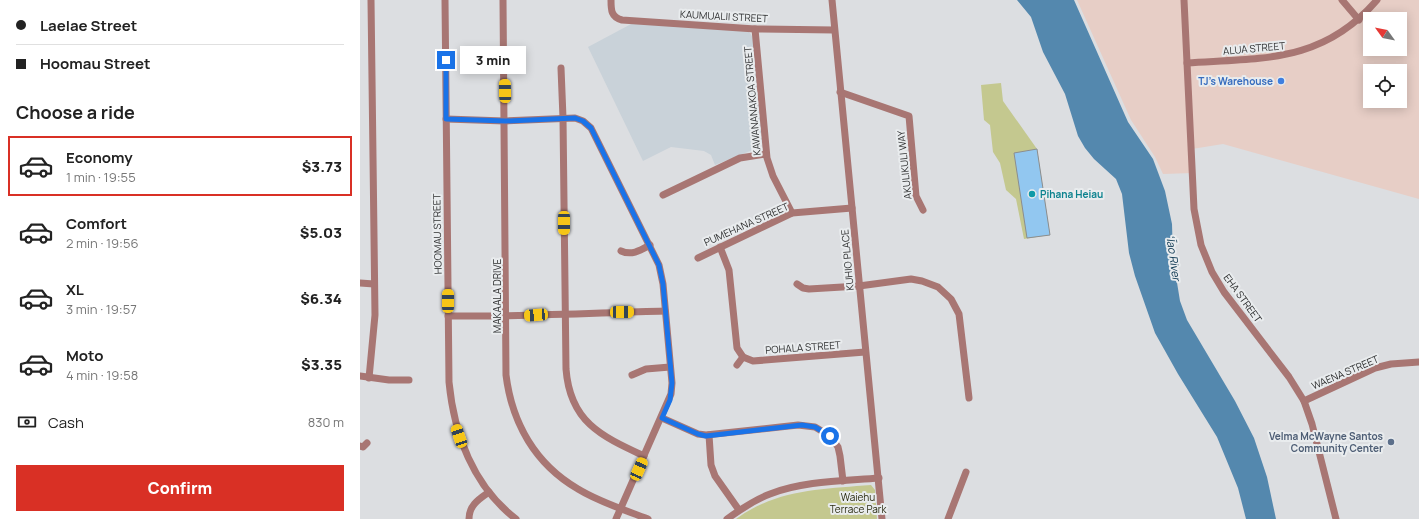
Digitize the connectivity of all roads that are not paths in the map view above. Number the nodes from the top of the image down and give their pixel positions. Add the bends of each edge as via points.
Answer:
1 (371, 0) edge
2 (445, 0) edge
3 (503, 0) edge
4 (611, 0) edge
5 (832, 0) edge
6 (1184, 0) edge
7 (1342, 0) edge
8 (1377, 0) edge
9 (1359, 20) junction
10 (755, 29) junction
11 (834, 30) junction
12 (1187, 63) junction
13 (561, 68) dead end
14 (840, 92) junction
15 (563, 118) junction
16 (446, 119) junction
17 (506, 121) junction
18 (766, 154) junction
19 (663, 195) dead end
20 (852, 208) junction
21 (923, 210) dead end
22 (792, 213) junction
23 (650, 245) junction
24 (720, 247) junction
25 (621, 251) dead end
26 (698, 258) dead end
27 (360, 284) edge
28 (374, 284) junction
29 (797, 284) dead end
30 (859, 286) junction
31 (665, 311) junction
32 (565, 313) junction
33 (448, 316) junction
34 (507, 317) junction
35 (865, 352) junction
36 (743, 357) junction
37 (1419, 362) edge
38 (737, 365) dead end
39 (670, 367) junction
40 (632, 375) dead end
41 (360, 376) edge
42 (369, 378) junction
43 (408, 380) dead end
44 (969, 398) dead end
45 (1304, 401) junction
46 (662, 418) junction
47 (709, 435) junction
48 (644, 456) junction
49 (966, 472) dead end
50 (878, 478) junction
51 (843, 481) junction
52 (489, 492) junction
53 (621, 508) junction
54 (739, 510) junction
55 (469, 519) edge
56 (516, 519) edge
57 (616, 519) edge
58 (648, 519) edge
59 (727, 519) edge
60 (882, 519) edge
61 (948, 519) edge
62 (1336, 519) edge

1 - 28 street
2 - 16 street, HOOMAU STREET
3 - 17 street, MAKAALA DRIVE
4 - 10 street, KAUMUALII STREET via 614,16 622,20
5 - 11 street, KUHIO PLACE
6 - 12 street, EHA STREET
7 - 9 street
8 - 9 street, ALUA STREET
9 - 12 street, ALUA STREET via 1328,41 1288,55
10 - 11 street, KAUMUALII STREET
10 - 18 street, KAWANANAKOA STREET
11 - 14 street, KUHIO PLACE
12 - 45 street, EHA STREET via 1194,209 1205,257 1224,292 1289,377
13 - 15 street
14 - 20 street, KUHIO PLACE
14 - 21 street, AKULIKULI WAY via 909,116 916,196
15 - 17 street
15 - 23 street via 580,120 591,128
15 - 32 street
16 - 17 street
16 - 33 street, HOOMAU STREET
17 - 34 street, MAKAALA DRIVE
18 - 19 street via 740,158
18 - 22 street, KAWANANAKOA STREET via 773,176
20 - 22 street, PUMEHANA STREET
20 - 30 street, KUHIO PLACE
22 - 24 street, PUMEHANA STREET
23 - 25 street via 634,253
23 - 31 street via 661,271
24 - 26 street, PUMEHANA STREET
24 - 36 street via 729,270 737,348
27 - 28 street
28 - 42 street via 374,334
29 - 30 street via 809,289
30 - 35 street, KUHIO PLACE
30 - 44 street via 917,280 933,284 947,294 961,319
31 - 32 street
31 - 39 street
32 - 34 street
32 - 48 street via 566,378 575,404 585,420 598,432
33 - 34 street
33 - 52 street, HOOMAU STREET via 451,404 463,446 472,466
34 - 53 street, MAKAALA DRIVE via 508,390 524,435 542,461 565,482
35 - 36 street, POHALA STREET via 753,361
35 - 50 street, KUHIO PLACE
36 - 38 street
37 - 45 street, WAENA STREET via 1375,368
39 - 40 street via 646,369
39 - 46 street via 671,394
41 - 42 street
42 - 43 street
45 - 62 street, EHA STREET
46 - 47 street via 698,434
46 - 48 street
47 - 51 street via 798,425 815,427 830,436 838,447
47 - 54 street via 713,473
48 - 53 street
49 - 61 street
50 - 51 street
50 - 60 street, KUHIO PLACE
51 - 54 street via 787,488 764,496
52 - 55 street via 473,504
52 - 56 street, HOOMAU STREET
53 - 57 street
53 - 58 street, MAKAALA DRIVE
54 - 59 street

